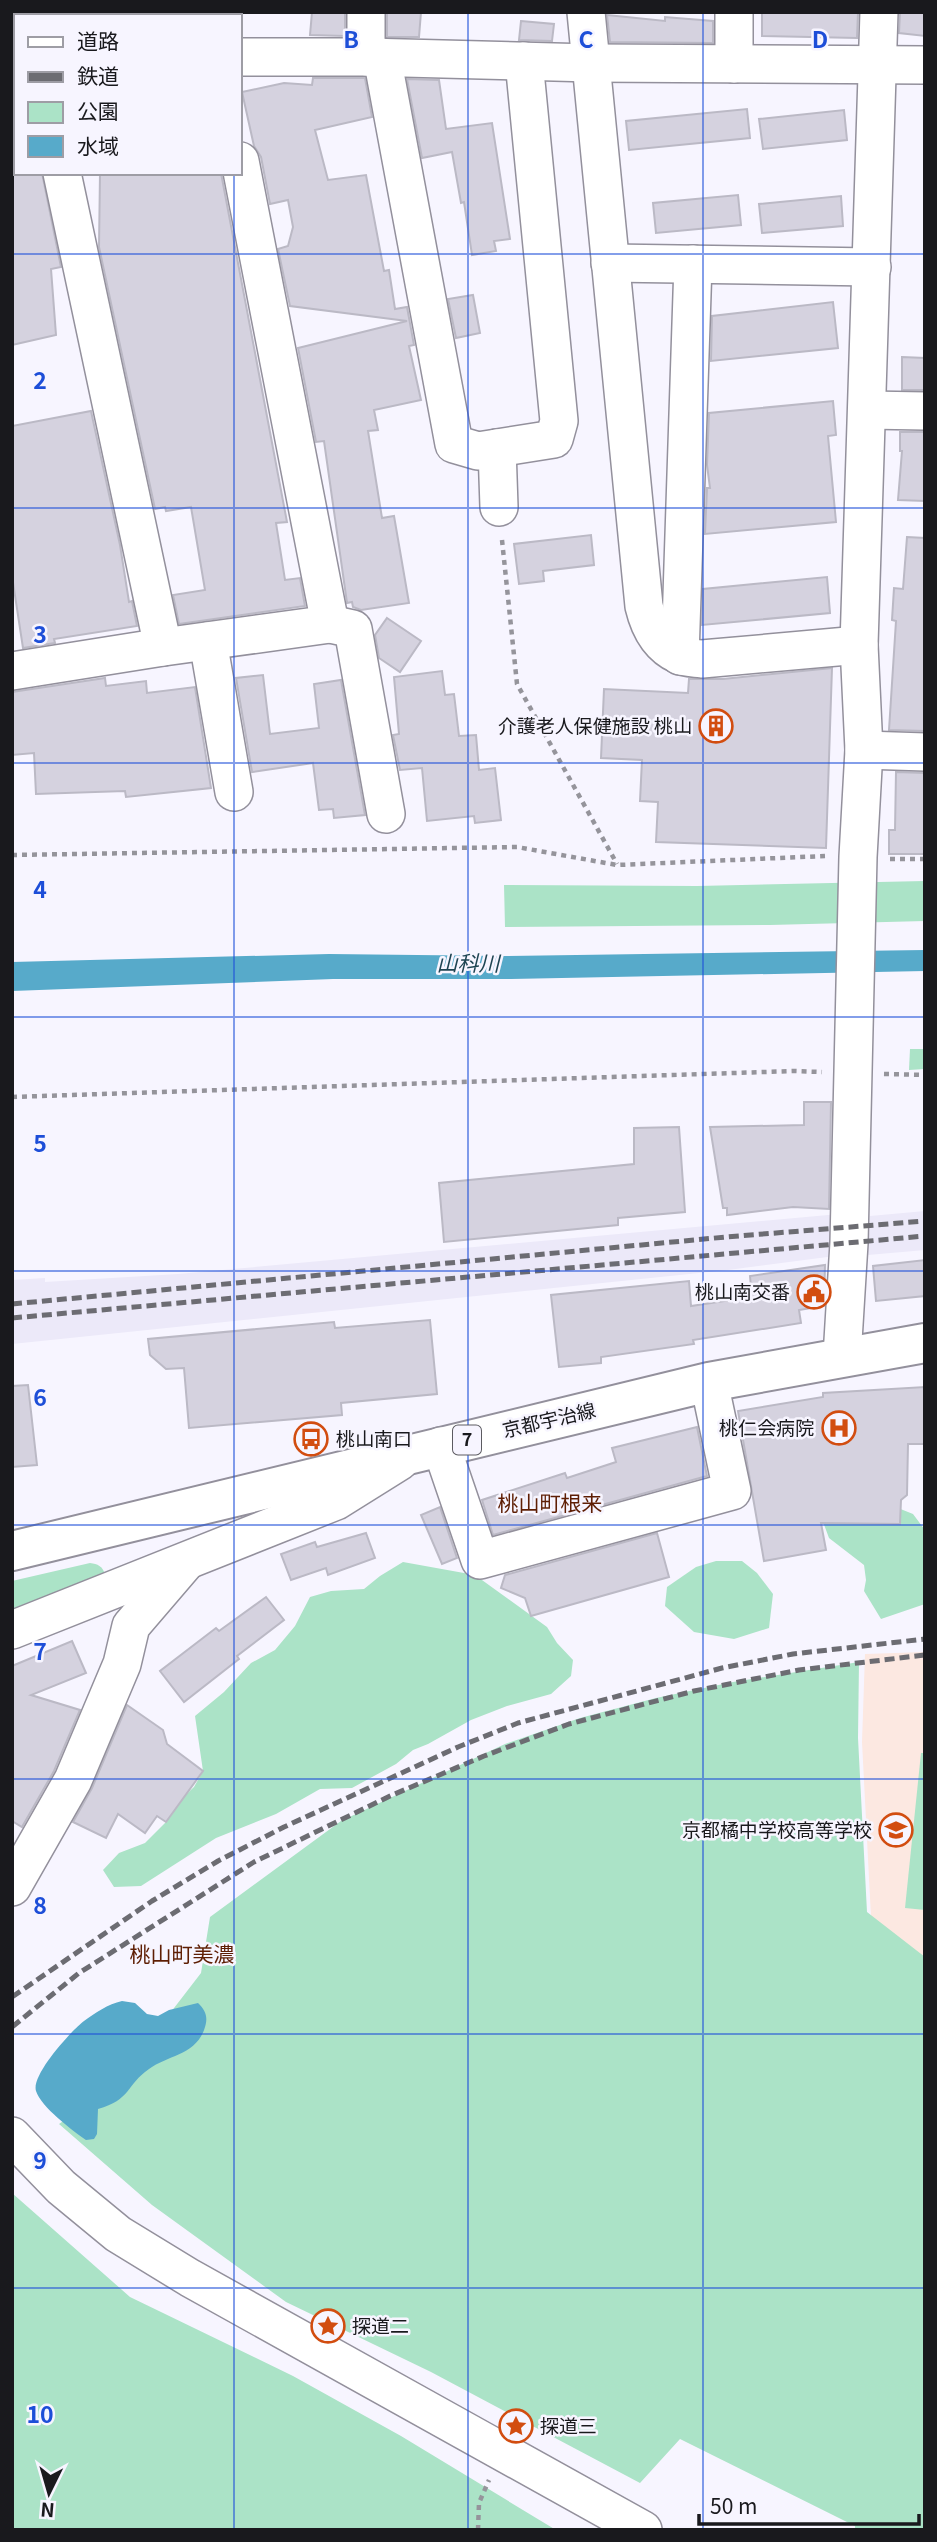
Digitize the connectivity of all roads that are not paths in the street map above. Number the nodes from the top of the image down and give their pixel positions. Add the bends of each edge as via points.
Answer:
1 (366, 12) edge
2 (586, 12) edge
3 (734, 12) edge
4 (879, 12) edge
5 (242, 57) edge
6 (374, 57) junction
7 (524, 61) junction
8 (590, 63) junction
9 (734, 64) junction
10 (877, 65) junction
11 (925, 65) edge
12 (242, 171) edge
13 (62, 175) edge
14 (610, 263) junction
15 (694, 264) junction
16 (872, 267) junction
17 (867, 410) junction
18 (925, 411) edge
19 (497, 448) junction
20 (499, 507) road end
21 (330, 624) junction
22 (208, 641) junction
23 (859, 645) junction
24 (163, 647) junction
25 (680, 656) junction
26 (12, 671) edge
27 (864, 750) junction
28 (925, 752) edge
29 (234, 793) dead end
30 (386, 814) dead end
31 (925, 1343) edge
32 (842, 1357) junction
33 (709, 1382) junction
34 (425, 1450) junction
35 (12, 1551) edge
36 (188, 1559) junction
37 (12, 1629) edge
38 (12, 1888) edge
39 (12, 2136) edge
40 (643, 2530) edge

1 - 6 street
2 - 8 street
3 - 9 street
4 - 10 street
5 - 6 street
6 - 7 street
6 - 19 street via 454,444 478,451
7 - 8 street
7 - 19 street via 559,421 554,439
8 - 9 street
8 - 14 street
9 - 10 street
10 - 11 street
10 - 16 street
12 - 21 street
13 - 24 street
14 - 15 street
14 - 25 street via 644,607 648,626
15 - 16 street
15 - 25 street
16 - 17 street
17 - 18 street
17 - 23 street
19 - 20 street
21 - 22 street
21 - 30 street via 354,629
22 - 24 street
22 - 29 street
23 - 25 street via 702,659
23 - 27 street
24 - 26 street
27 - 28 street
27 - 32 street via 875,862 852,1067
31 - 32 main road, 京都宇治線 / 7
32 - 33 main road, 京都宇治線 / 7
33 - 34 main road, 京都宇治線 / 7
33 - 34 street via 733,1491 480,1560
34 - 35 main road, 京都宇治線 / 7
34 - 36 street via 336,1501
36 - 37 street
36 - 38 street via 131,1626 122,1664 73,1780
39 - 40 street via 61,2187 118,2234

